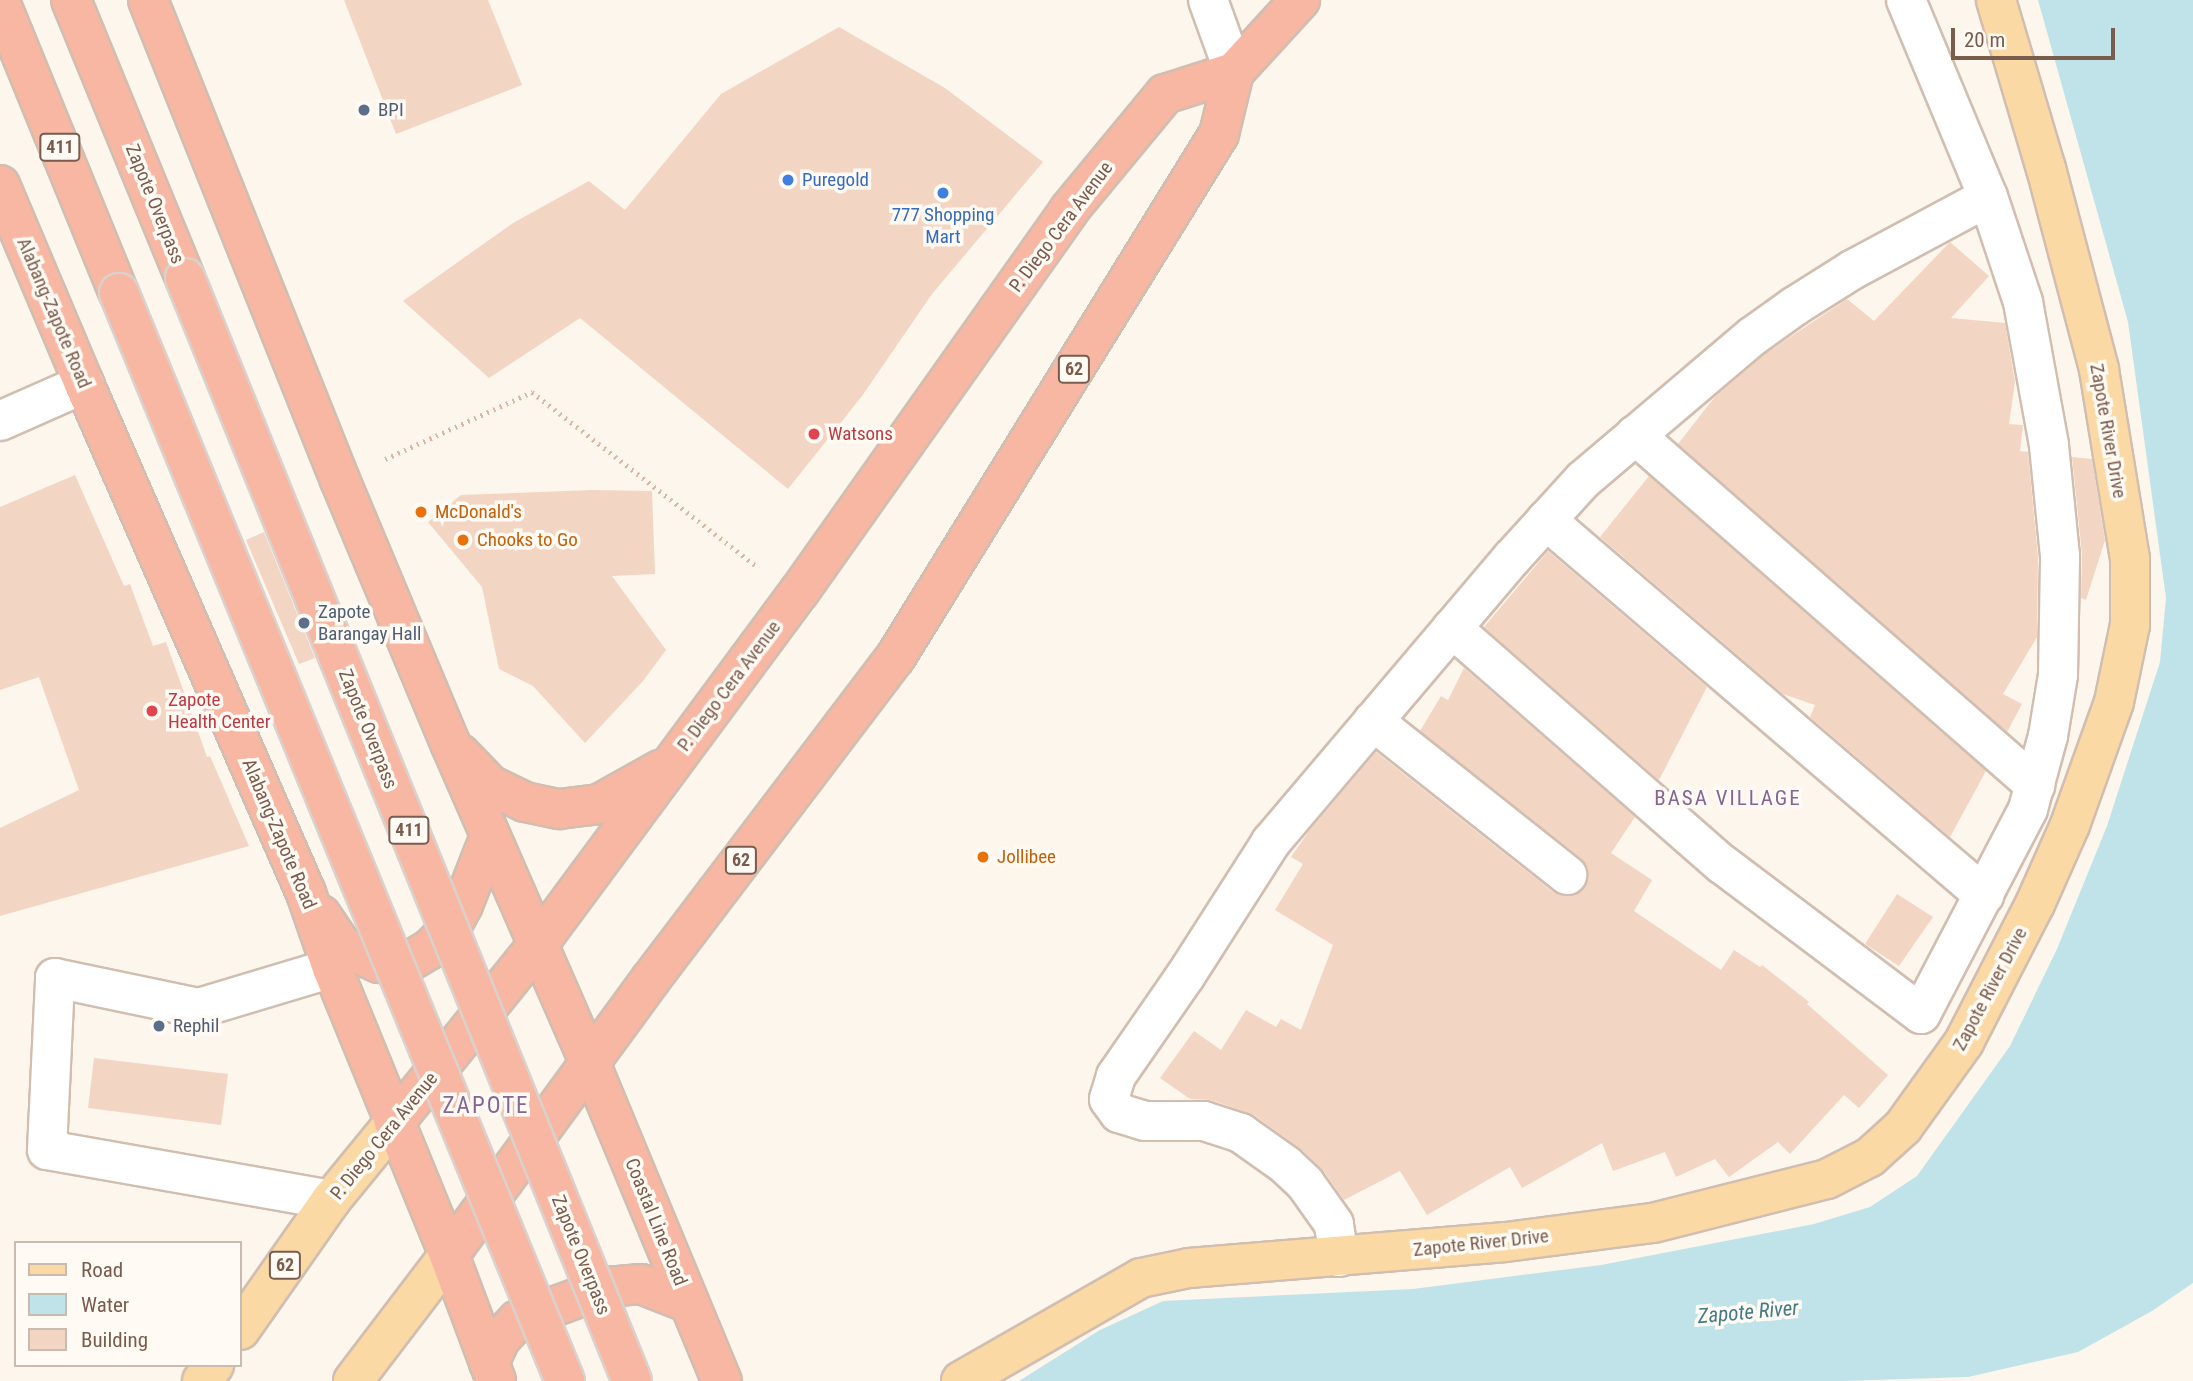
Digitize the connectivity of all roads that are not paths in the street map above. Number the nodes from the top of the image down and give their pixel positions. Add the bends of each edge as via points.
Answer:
1 (71, 0) edge
2 (148, 0) edge
3 (1208, 0) edge
4 (1300, 0) edge
5 (1906, 0) edge
6 (1996, 0) edge
7 (0, 2) edge
8 (1234, 72) junction
9 (0, 185) edge
10 (1988, 197) junction
11 (84, 384) junction
12 (0, 421) edge
13 (1635, 435) junction
14 (1546, 520) junction
15 (1452, 628) junction
16 (1373, 721) junction
17 (450, 743) junction
18 (671, 764) junction
19 (2035, 785) junction
20 (490, 836) junction
21 (1567, 875) dead end
22 (306, 893) junction
23 (1984, 895) junction
24 (539, 943) junction
25 (332, 968) junction
26 (590, 1063) junction
27 (394, 1123) junction
28 (331, 1200) junction
29 (449, 1255) junction
30 (1339, 1257) junction
31 (689, 1303) junction
32 (242, 1326) edge
33 (493, 1372) edge
34 (353, 1381) edge
35 (565, 1381) edge
36 (632, 1381) edge
37 (723, 1381) edge
38 (961, 1381) edge

1 - 36 highway, Zapote Overpass / 411, bridge
2 - 17 highway
3 - 8 street
4 - 8 highway, P. Diego Cera Avenue / 62
5 - 10 street
6 - 30 main road, Zapote River Drive via 2099,369 2130,559 2130,625 2115,702 2070,825 1964,1042 1903,1128 1870,1157 1827,1179 1653,1223
7 - 35 highway, 411, bridge
8 - 18 highway, P. Diego Cera Avenue / 62 via 1165,94 1069,211
8 - 26 highway, P. Diego Cera Avenue / 62 via 1219,134 895,658
9 - 11 highway, Alabang-Zapote Road
10 - 13 street via 1795,306
10 - 19 street via 2023,302 2039,378 2060,556 2058,675
11 - 12 street
11 - 22 highway, Alabang-Zapote Road
13 - 14 street
13 - 19 street
14 - 15 street
14 - 23 street
15 - 16 street
15 - 23 street via 1722,864 1921,1014
16 - 21 street
16 - 30 street via 1271,842 1116,1076 1109,1097 1113,1108 1130,1118 1204,1121 1241,1133 1305,1183 1334,1224
17 - 18 highway via 490,785 525,802 559,808 599,804
17 - 20 highway
18 - 24 highway, P. Diego Cera Avenue / 62
19 - 23 street via 2028,809
20 - 22 highway via 450,929 410,961 379,962 342,946
20 - 24 highway
22 - 25 highway, Alabang-Zapote Road
24 - 26 highway
24 - 27 highway, P. Diego Cera Avenue / 62
25 - 27 highway, Alabang-Zapote Road
25 - 28 street via 199,1008 55,978 47,1150
26 - 29 highway, P. Diego Cera Avenue / 62
26 - 31 highway, Coastal Line Road
27 - 28 main road, P. Diego Cera Avenue / 62
27 - 29 highway, Alabang-Zapote Road
28 - 32 main road, P. Diego Cera Avenue / 62
29 - 33 highway
29 - 34 main road, P. Diego Cera Avenue / 62
30 - 38 main road, Zapote River Drive via 1189,1268 1142,1278
31 - 33 highway via 641,1284 607,1287 518,1320 500,1339
31 - 37 highway, Coastal Line Road

